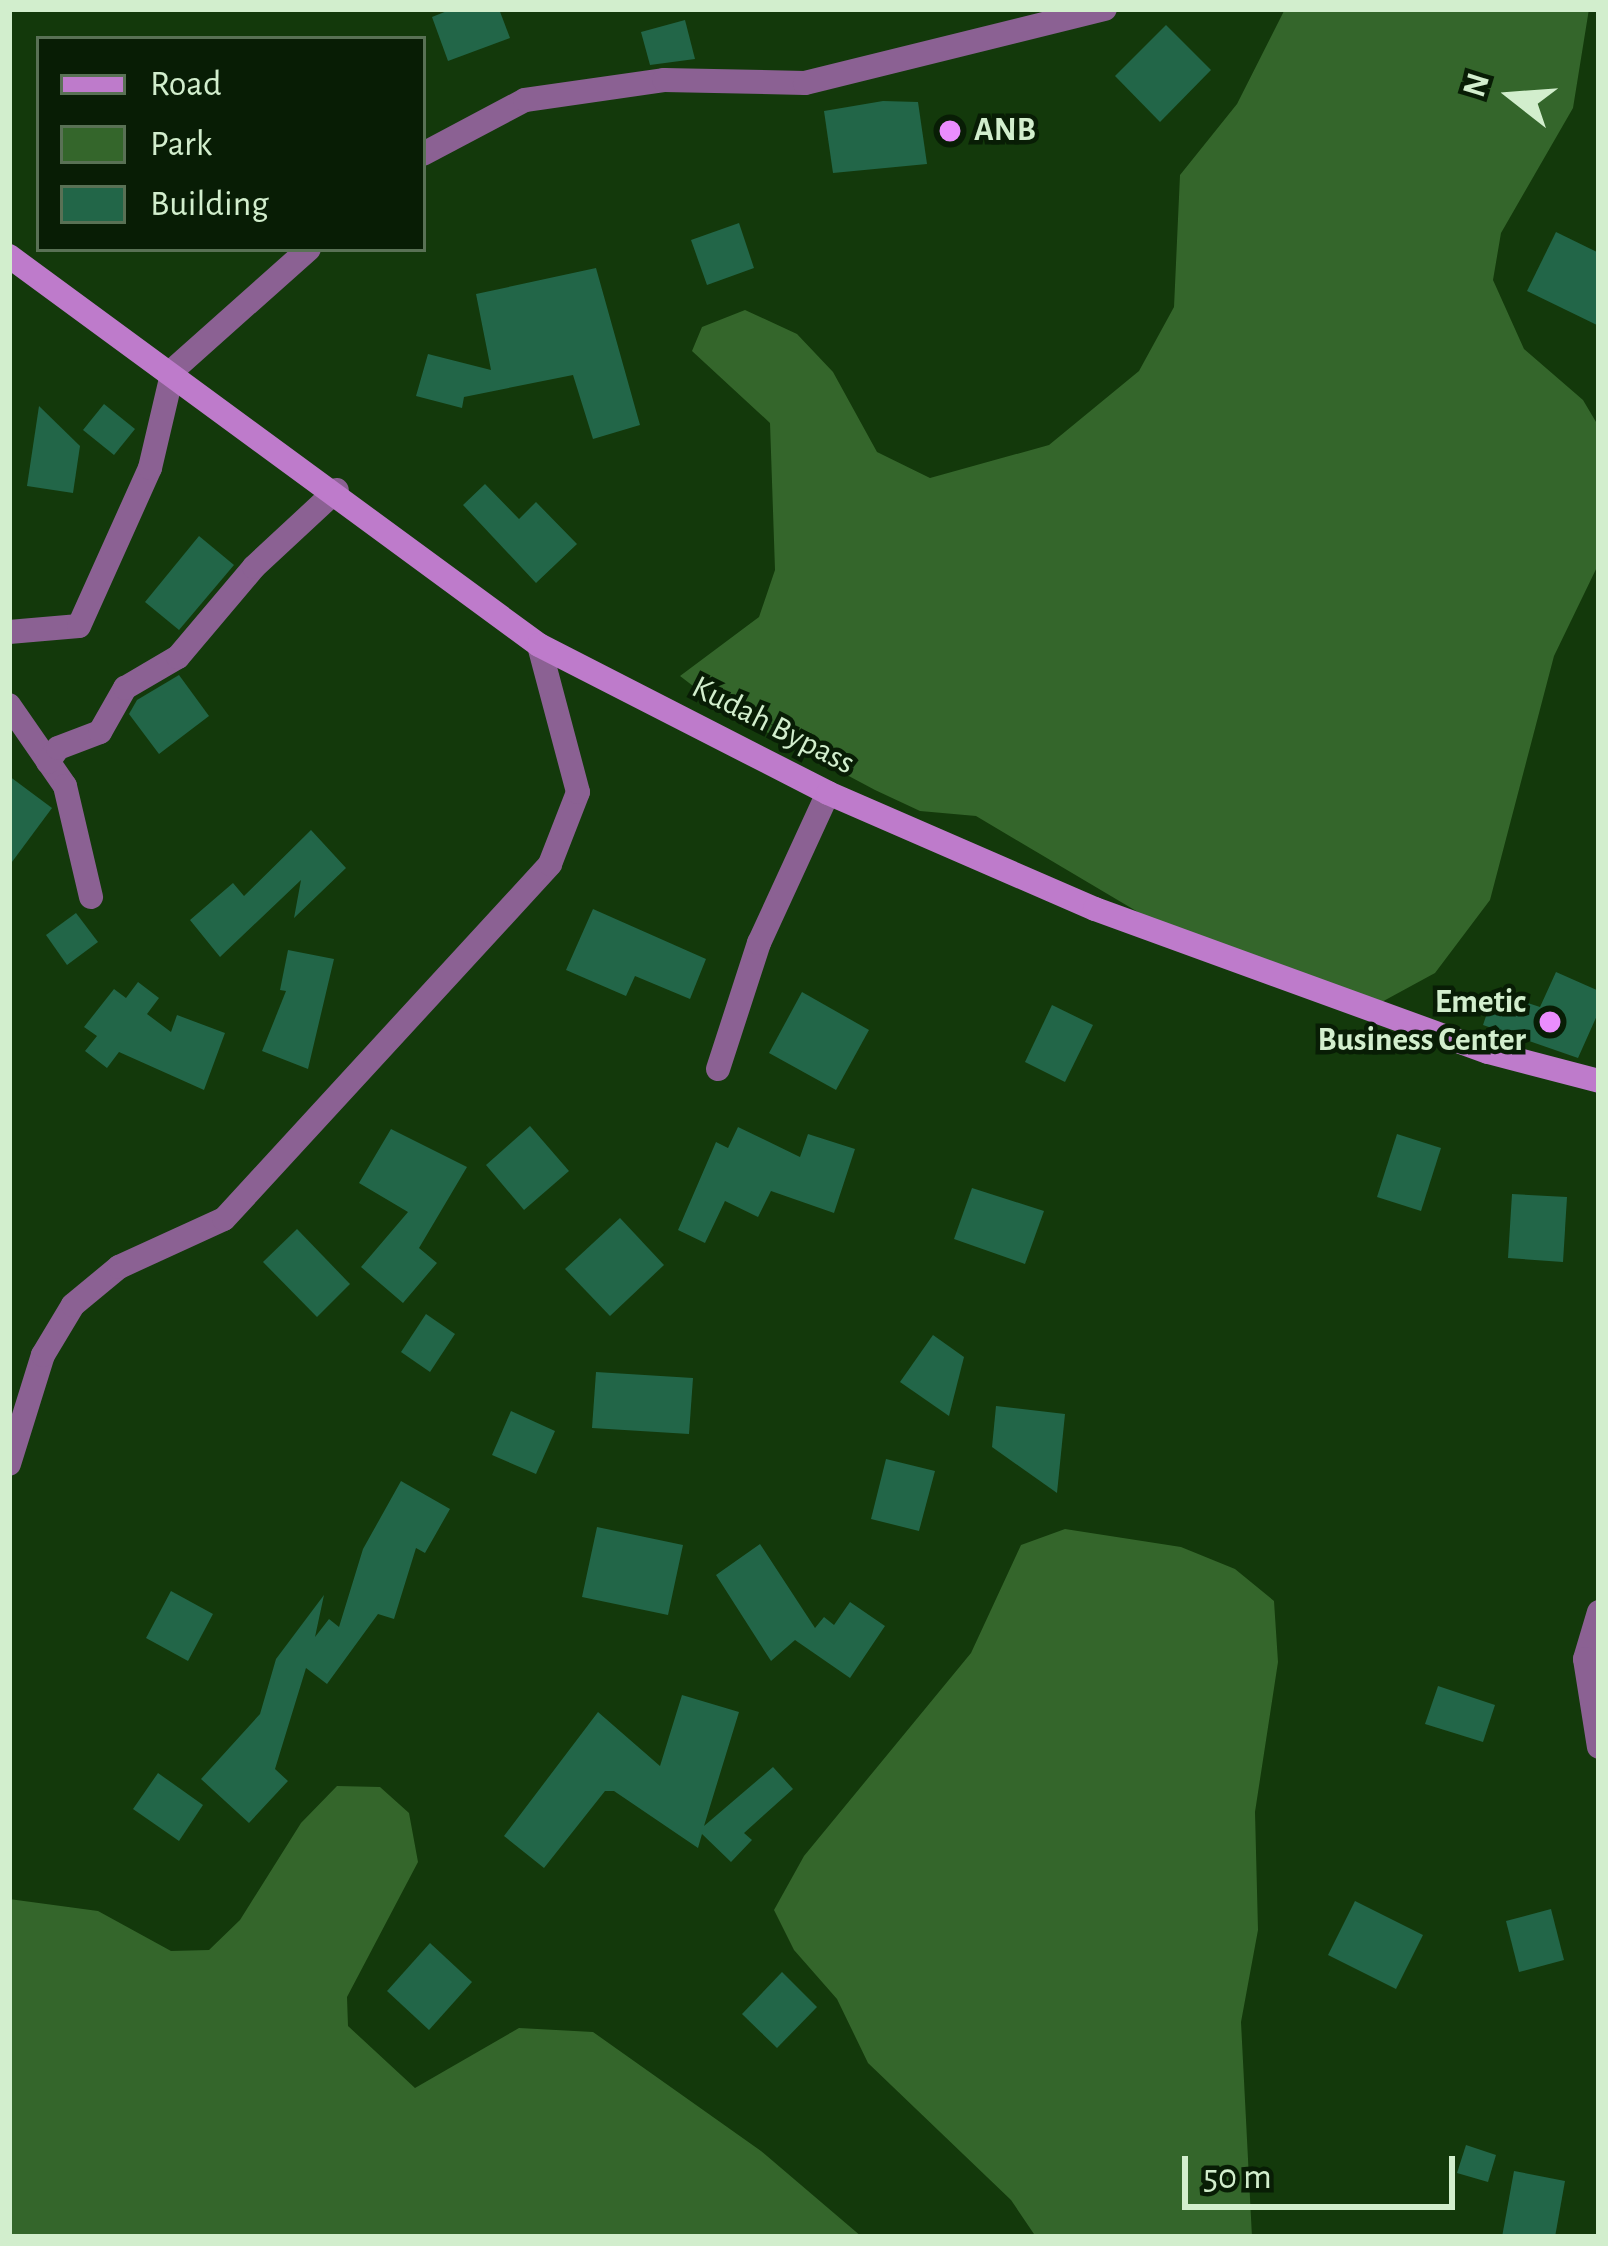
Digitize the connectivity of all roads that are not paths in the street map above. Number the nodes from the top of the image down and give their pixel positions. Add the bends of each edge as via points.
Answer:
1 (1105, 9) edge
2 (426, 152) edge
3 (306, 252) edge
4 (9, 256) edge
5 (173, 370) junction
6 (337, 490) junction
7 (9, 632) edge
8 (539, 645) junction
9 (9, 705) edge
10 (48, 762) junction
11 (828, 794) junction
12 (91, 897) dead end
13 (718, 1070) dead end
14 (1599, 1081) edge
15 (9, 1464) edge
16 (1599, 1612) edge
17 (1599, 1747) edge

1 - 2 street via 805,83 664,80 525,100
3 - 5 street
4 - 5 street, Kudah Bypass
5 - 6 street, Kudah Bypass
5 - 7 street via 150,468 79,626
6 - 8 street, Kudah Bypass
6 - 10 street via 254,567 178,657 124,688 100,732 58,748
8 - 11 street, Kudah Bypass
8 - 15 street via 578,792 550,864 224,1220 119,1267 74,1305 43,1355
9 - 10 street
10 - 12 street via 64,786
11 - 13 street via 759,943
11 - 14 street, Kudah Bypass via 1095,909 1487,1052
16 - 17 street via 1586,1659

